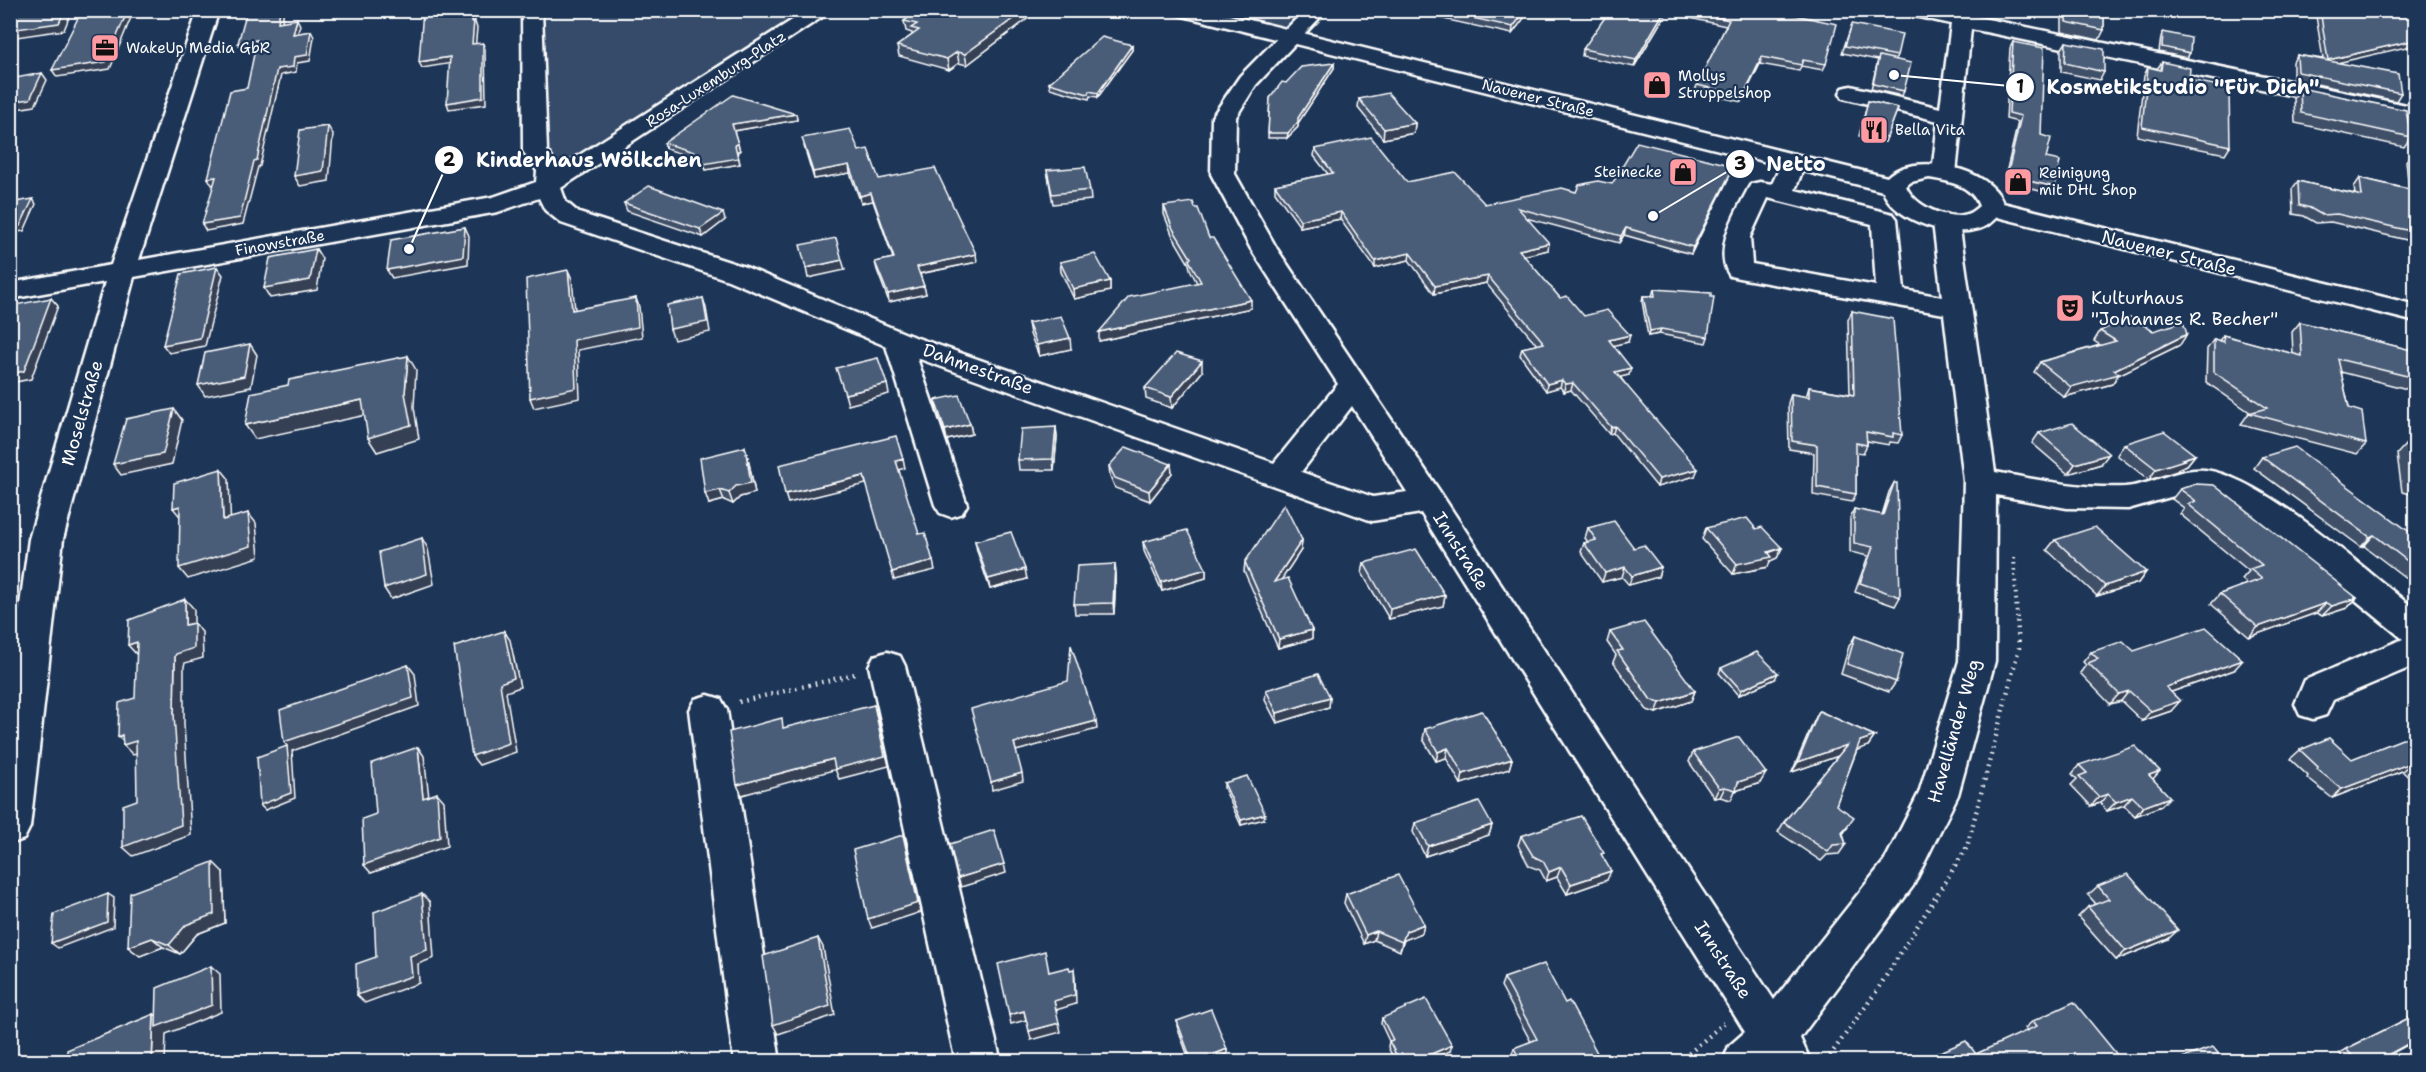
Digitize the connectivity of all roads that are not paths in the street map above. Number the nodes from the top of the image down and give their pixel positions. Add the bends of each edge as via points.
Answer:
1 (209, 10) edge
2 (532, 10) edge
3 (823, 10) edge
4 (1182, 10) edge
5 (1317, 10) edge
6 (1912, 10) edge
7 (1962, 15) edge
8 (1289, 37) junction
9 (1851, 93) dead end
10 (2415, 114) edge
11 (1950, 117) junction
12 (1794, 161) junction
13 (1944, 173) junction
14 (548, 186) junction
15 (1893, 186) junction
16 (1781, 194) junction
17 (1992, 208) junction
18 (1946, 222) junction
19 (122, 271) junction
20 (10, 291) edge
21 (1891, 297) junction
22 (1958, 308) junction
23 (2415, 314) edge
24 (899, 341) junction
25 (1353, 386) junction
26 (1281, 476) junction
27 (1980, 481) junction
28 (1429, 500) junction
29 (951, 506) dead end
30 (2415, 630) edge
31 (2415, 649) edge
32 (887, 666) road end
33 (2313, 704) dead end
34 (708, 710) road end
35 (10, 827) edge
36 (1764, 1040) edge
37 (757, 1062) edge
38 (980, 1062) edge

1 - 19 street, Moselstraße
2 - 14 street via 535,151 549,171
3 - 14 street, Rosa-Luxemburg-Platz
4 - 8 street, Nauener Straße
5 - 8 street, Innstraße
6 - 7 street
7 - 10 street
7 - 11 street
8 - 12 street, Nauener Straße
8 - 25 street, Innstraße via 1248,81 1224,117 1223,174 1264,249
9 - 11 street
11 - 13 street
12 - 15 street, Nauener Straße
12 - 16 street
13 - 15 street via 1905,174
13 - 17 street via 1984,192
14 - 19 street, Finowstraße via 498,204
14 - 24 street, Dahmestraße via 554,205 570,218 738,274
15 - 18 street via 1901,203
16 - 21 street via 1884,219
16 - 21 street via 1760,189 1737,237 1739,270
17 - 18 street via 1977,221
17 - 23 street, Nauener Straße
18 - 22 street, Havelländer Weg
19 - 20 street, Finowstraße
19 - 35 street, Moselstraße via 46,539
21 - 22 street
22 - 27 street, Havelländer Weg
24 - 26 street, Dahmestraße
24 - 29 street
25 - 26 street
25 - 28 street, Innstraße
26 - 28 street, Dahmestraße via 1372,509
27 - 30 street via 2067,497 2128,498 2188,481 2228,488 2281,521
27 - 36 street, Havelländer Weg via 1977,661 1938,795 1899,873
28 - 36 street, Innstraße
31 - 33 street via 2318,690
32 - 38 street
34 - 37 street

